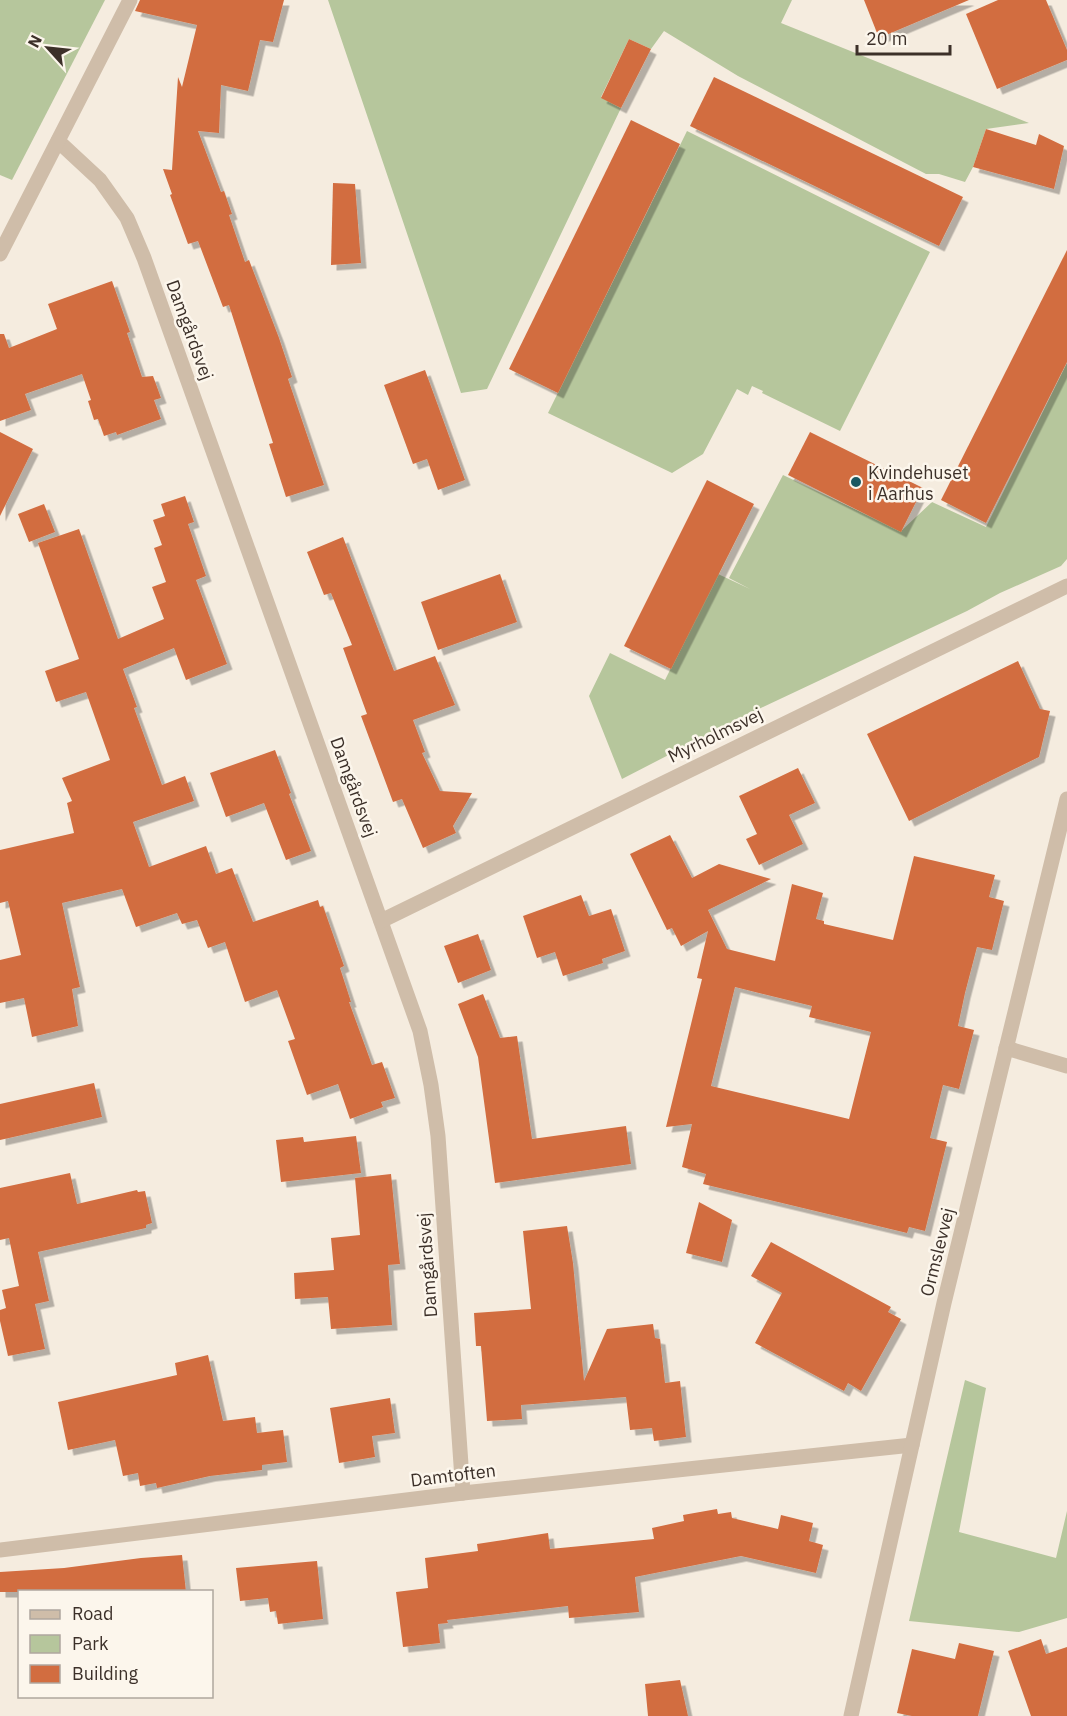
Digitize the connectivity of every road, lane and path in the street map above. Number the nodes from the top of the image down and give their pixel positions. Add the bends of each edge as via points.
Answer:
1 (130, 0) edge
2 (58, 141) junction
3 (0, 254) edge
4 (1067, 586) edge
5 (1067, 799) edge
6 (381, 921) junction
7 (1006, 1047) junction
8 (1067, 1066) edge
9 (912, 1445) junction
10 (464, 1493) junction
11 (1, 1546) edge
12 (851, 1716) edge

1 - 2 street
2 - 3 street
2 - 6 street, Damgårdsvej via 100,180 127,218 144,258
4 - 6 street, Myrholmsvej
5 - 7 street, Ormslevvej
6 - 10 street, Damgårdsvej via 420,1031 431,1085
7 - 8 street
7 - 9 street, Ormslevvej
9 - 10 street, Damtoften
9 - 12 street, Ormslevvej
10 - 11 street, Damtoften

